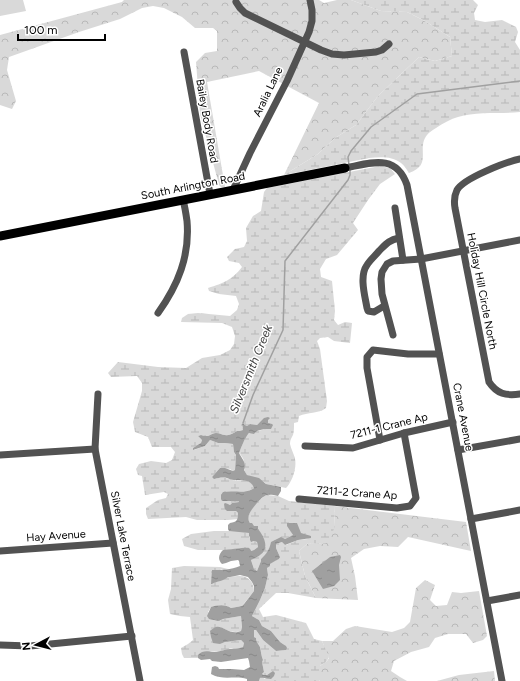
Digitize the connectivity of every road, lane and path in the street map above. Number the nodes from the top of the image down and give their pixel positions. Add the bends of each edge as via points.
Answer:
1 (310, 0) edge
2 (236, 2) dead end
3 (304, 42) junction
4 (389, 44) dead end
5 (184, 52) dead end
6 (520, 159) edge
7 (391, 164) joint
8 (349, 167) joint
9 (234, 190) junction
10 (210, 194) junction
11 (183, 200) junction
12 (395, 208) dead end
13 (0, 236) edge
14 (399, 238) junction
15 (520, 240) edge
16 (463, 251) junction
17 (421, 259) junction
18 (402, 260) junction
19 (384, 306) junction
20 (158, 313) dead end
21 (392, 335) dead end
22 (439, 354) junction
23 (98, 394) dead end
24 (520, 394) edge
25 (453, 422) junction
26 (404, 433) junction
27 (380, 440) junction
28 (520, 440) edge
29 (305, 446) dead end
30 (95, 449) junction
31 (458, 450) junction
32 (0, 455) edge
33 (299, 499) dead end
34 (520, 510) edge
35 (471, 519) junction
36 (113, 543) junction
37 (0, 551) edge
38 (520, 595) edge
39 (487, 601) junction
40 (132, 636) junction
41 (0, 646) edge
42 (140, 681) edge
43 (502, 681) edge

1 - 3 street, Aralia Lane via 312,21
2 - 3 street via 245,13
3 - 4 street via 332,54 344,55 376,52
3 - 9 street, Aralia Lane
5 - 10 street, Bailey Body Road
6 - 16 street, Holiday Hill Circle North via 482,173 464,183 456,192 455,208
7 - 8 street, South Arlington Road via 377,162
7 - 17 street, Crane Avenue via 400,171 407,185
8 - 9 main road, South Arlington Road
9 - 10 main road, South Arlington Road
10 - 11 main road, South Arlington Road
11 - 13 main road, South Arlington Road
11 - 20 street via 188,235 186,253 175,285
12 - 14 street
14 - 18 street
14 - 19 street via 391,239 366,266 363,275 368,311 374,312
15 - 16 street
16 - 17 street
16 - 24 street, Holiday Hill Circle North via 489,382 497,392
17 - 18 street
17 - 22 street, Crane Avenue
18 - 19 street via 387,264 382,272
19 - 21 street
22 - 25 street, Crane Avenue
22 - 27 street via 373,350 368,357 367,368
23 - 30 street, Silver Lake Terrace
25 - 26 street, 7211-1 Crane Ap
25 - 31 street, Crane Avenue
26 - 27 street, 7211-1 Crane Ap
26 - 33 street, 7211-2 Crane Ap via 416,498 410,506 397,508
27 - 29 street, 7211-1 Crane Ap via 353,448
28 - 31 street
30 - 32 street
30 - 36 street, Silver Lake Terrace
31 - 35 street, Crane Avenue
34 - 35 street
35 - 39 street, Crane Avenue
36 - 37 street, Hay Avenue
36 - 40 street, Silver Lake Terrace
38 - 39 street
39 - 43 street, Crane Avenue
40 - 41 street via 30,646
40 - 42 street, Silver Lake Terrace

